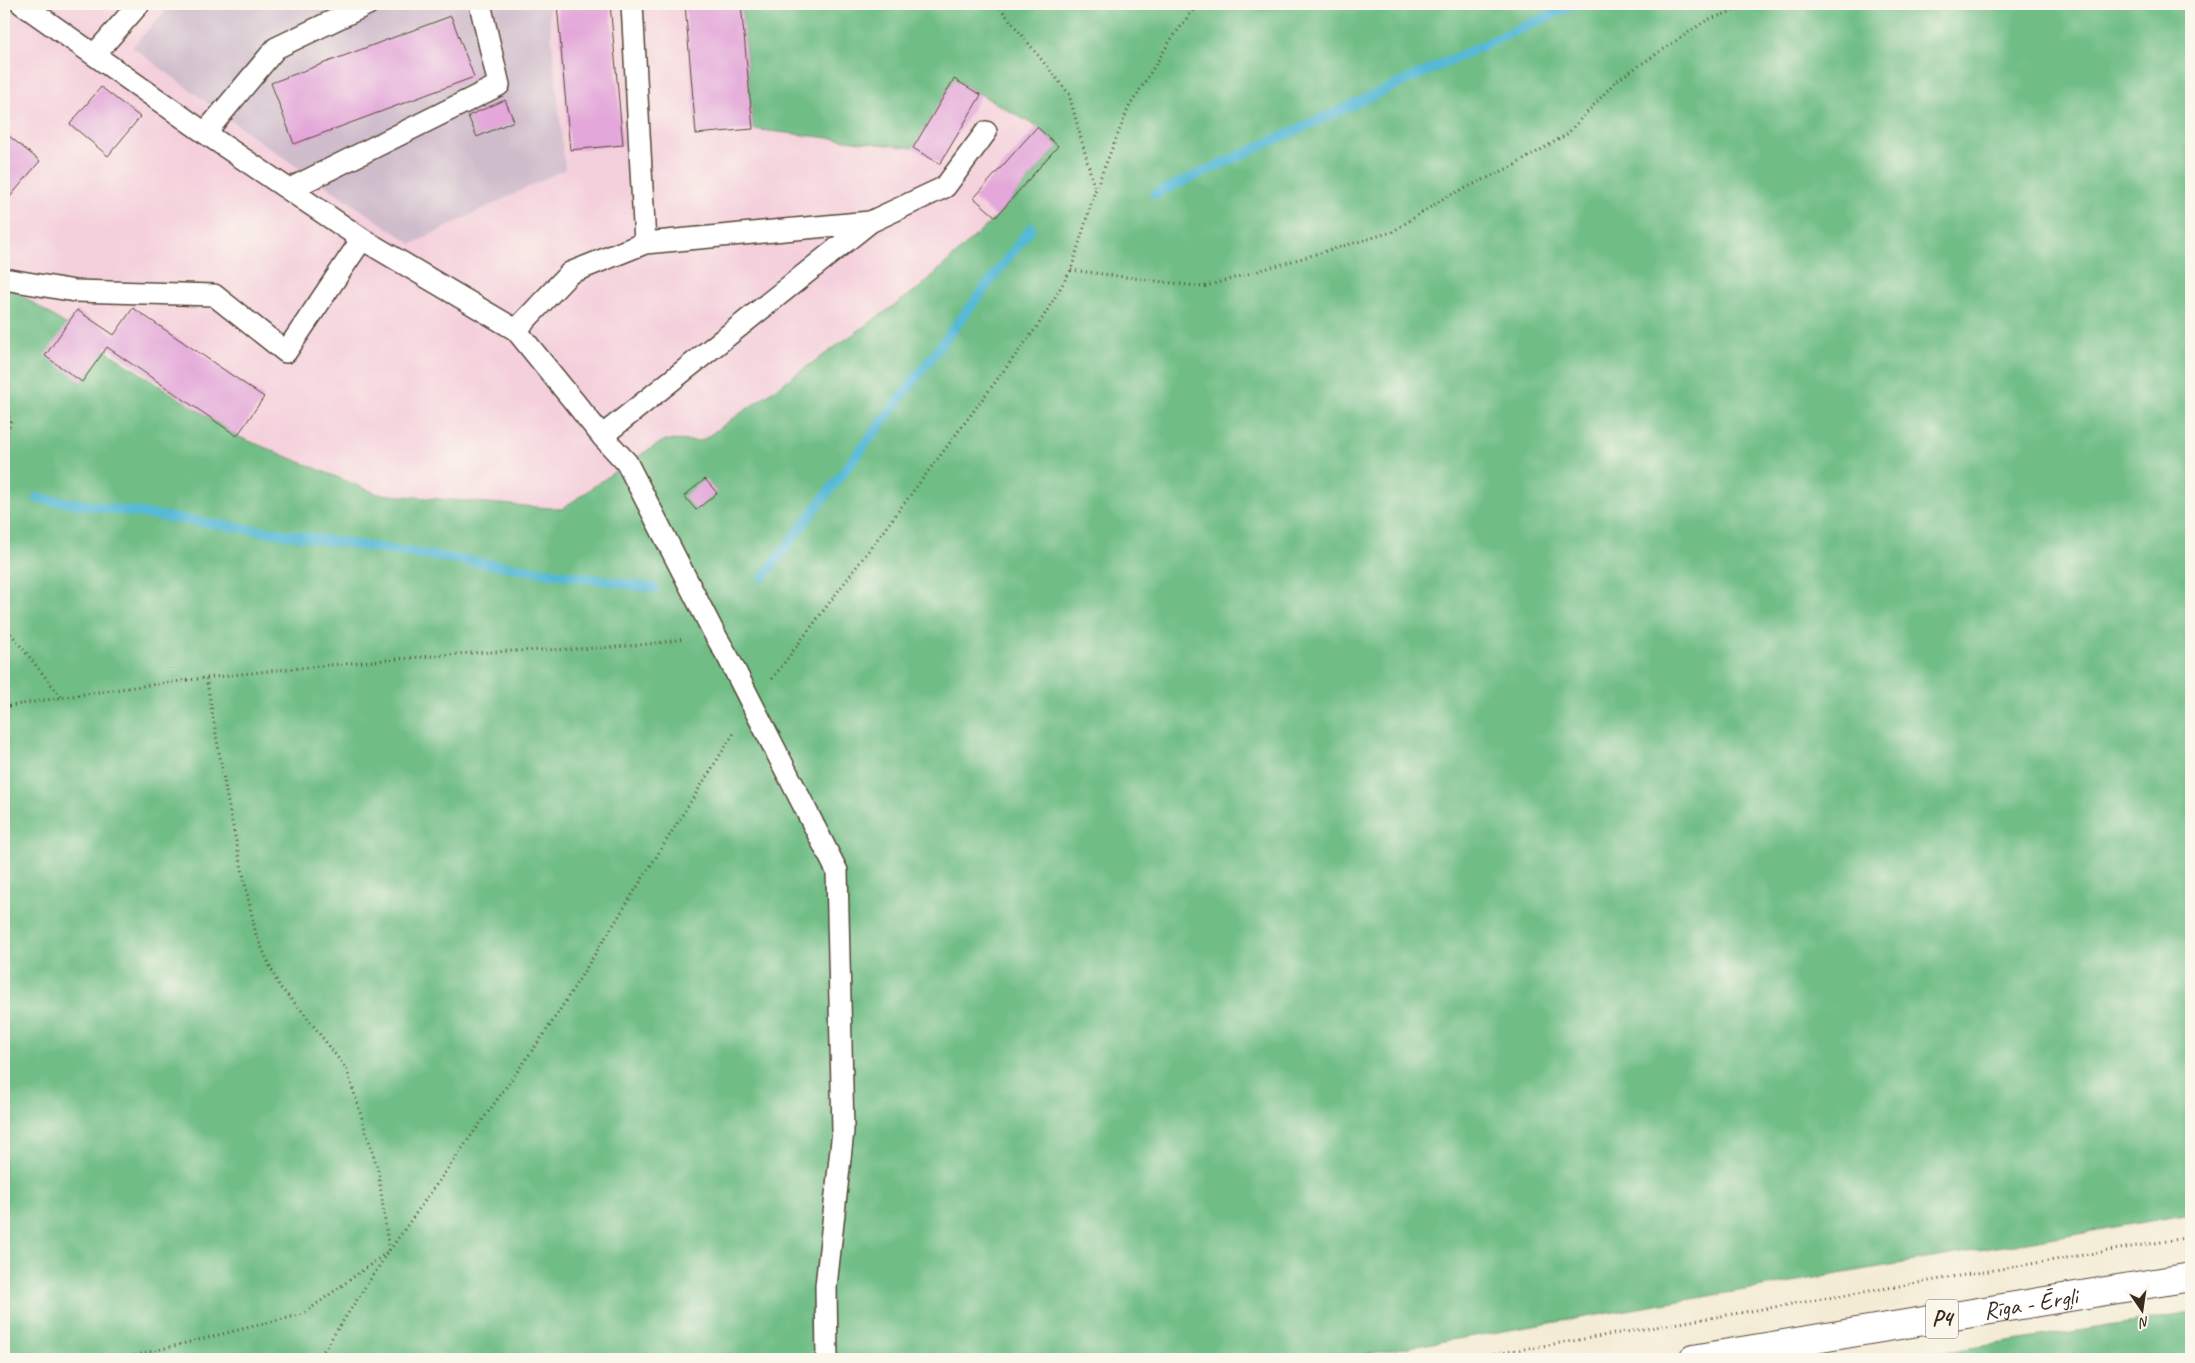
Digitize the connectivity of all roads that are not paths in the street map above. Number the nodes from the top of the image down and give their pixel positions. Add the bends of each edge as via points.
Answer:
1 (22, 4) edge
2 (139, 4) edge
3 (368, 4) edge
4 (480, 4) edge
5 (632, 4) edge
6 (95, 54) junction
7 (986, 132) dead end
8 (205, 133) junction
9 (290, 189) junction
10 (870, 222) junction
11 (362, 239) junction
12 (644, 244) junction
13 (4, 279) edge
14 (516, 330) junction
15 (602, 436) junction
16 (2191, 1277) edge
17 (826, 1359) edge
18 (1693, 1359) edge

1 - 6 lane
2 - 6 lane
3 - 8 lane via 276,48
4 - 9 lane via 499,85
5 - 12 lane
6 - 8 lane
7 - 10 lane via 945,187
8 - 9 lane
9 - 11 lane
10 - 12 lane
10 - 15 lane
11 - 13 lane via 286,352 214,295 75,291
11 - 14 lane
12 - 14 lane via 570,274
14 - 15 lane
15 - 17 lane via 627,463 837,872 843,1131 826,1286
16 - 18 main road, Rīga - Ērgļi / P4

